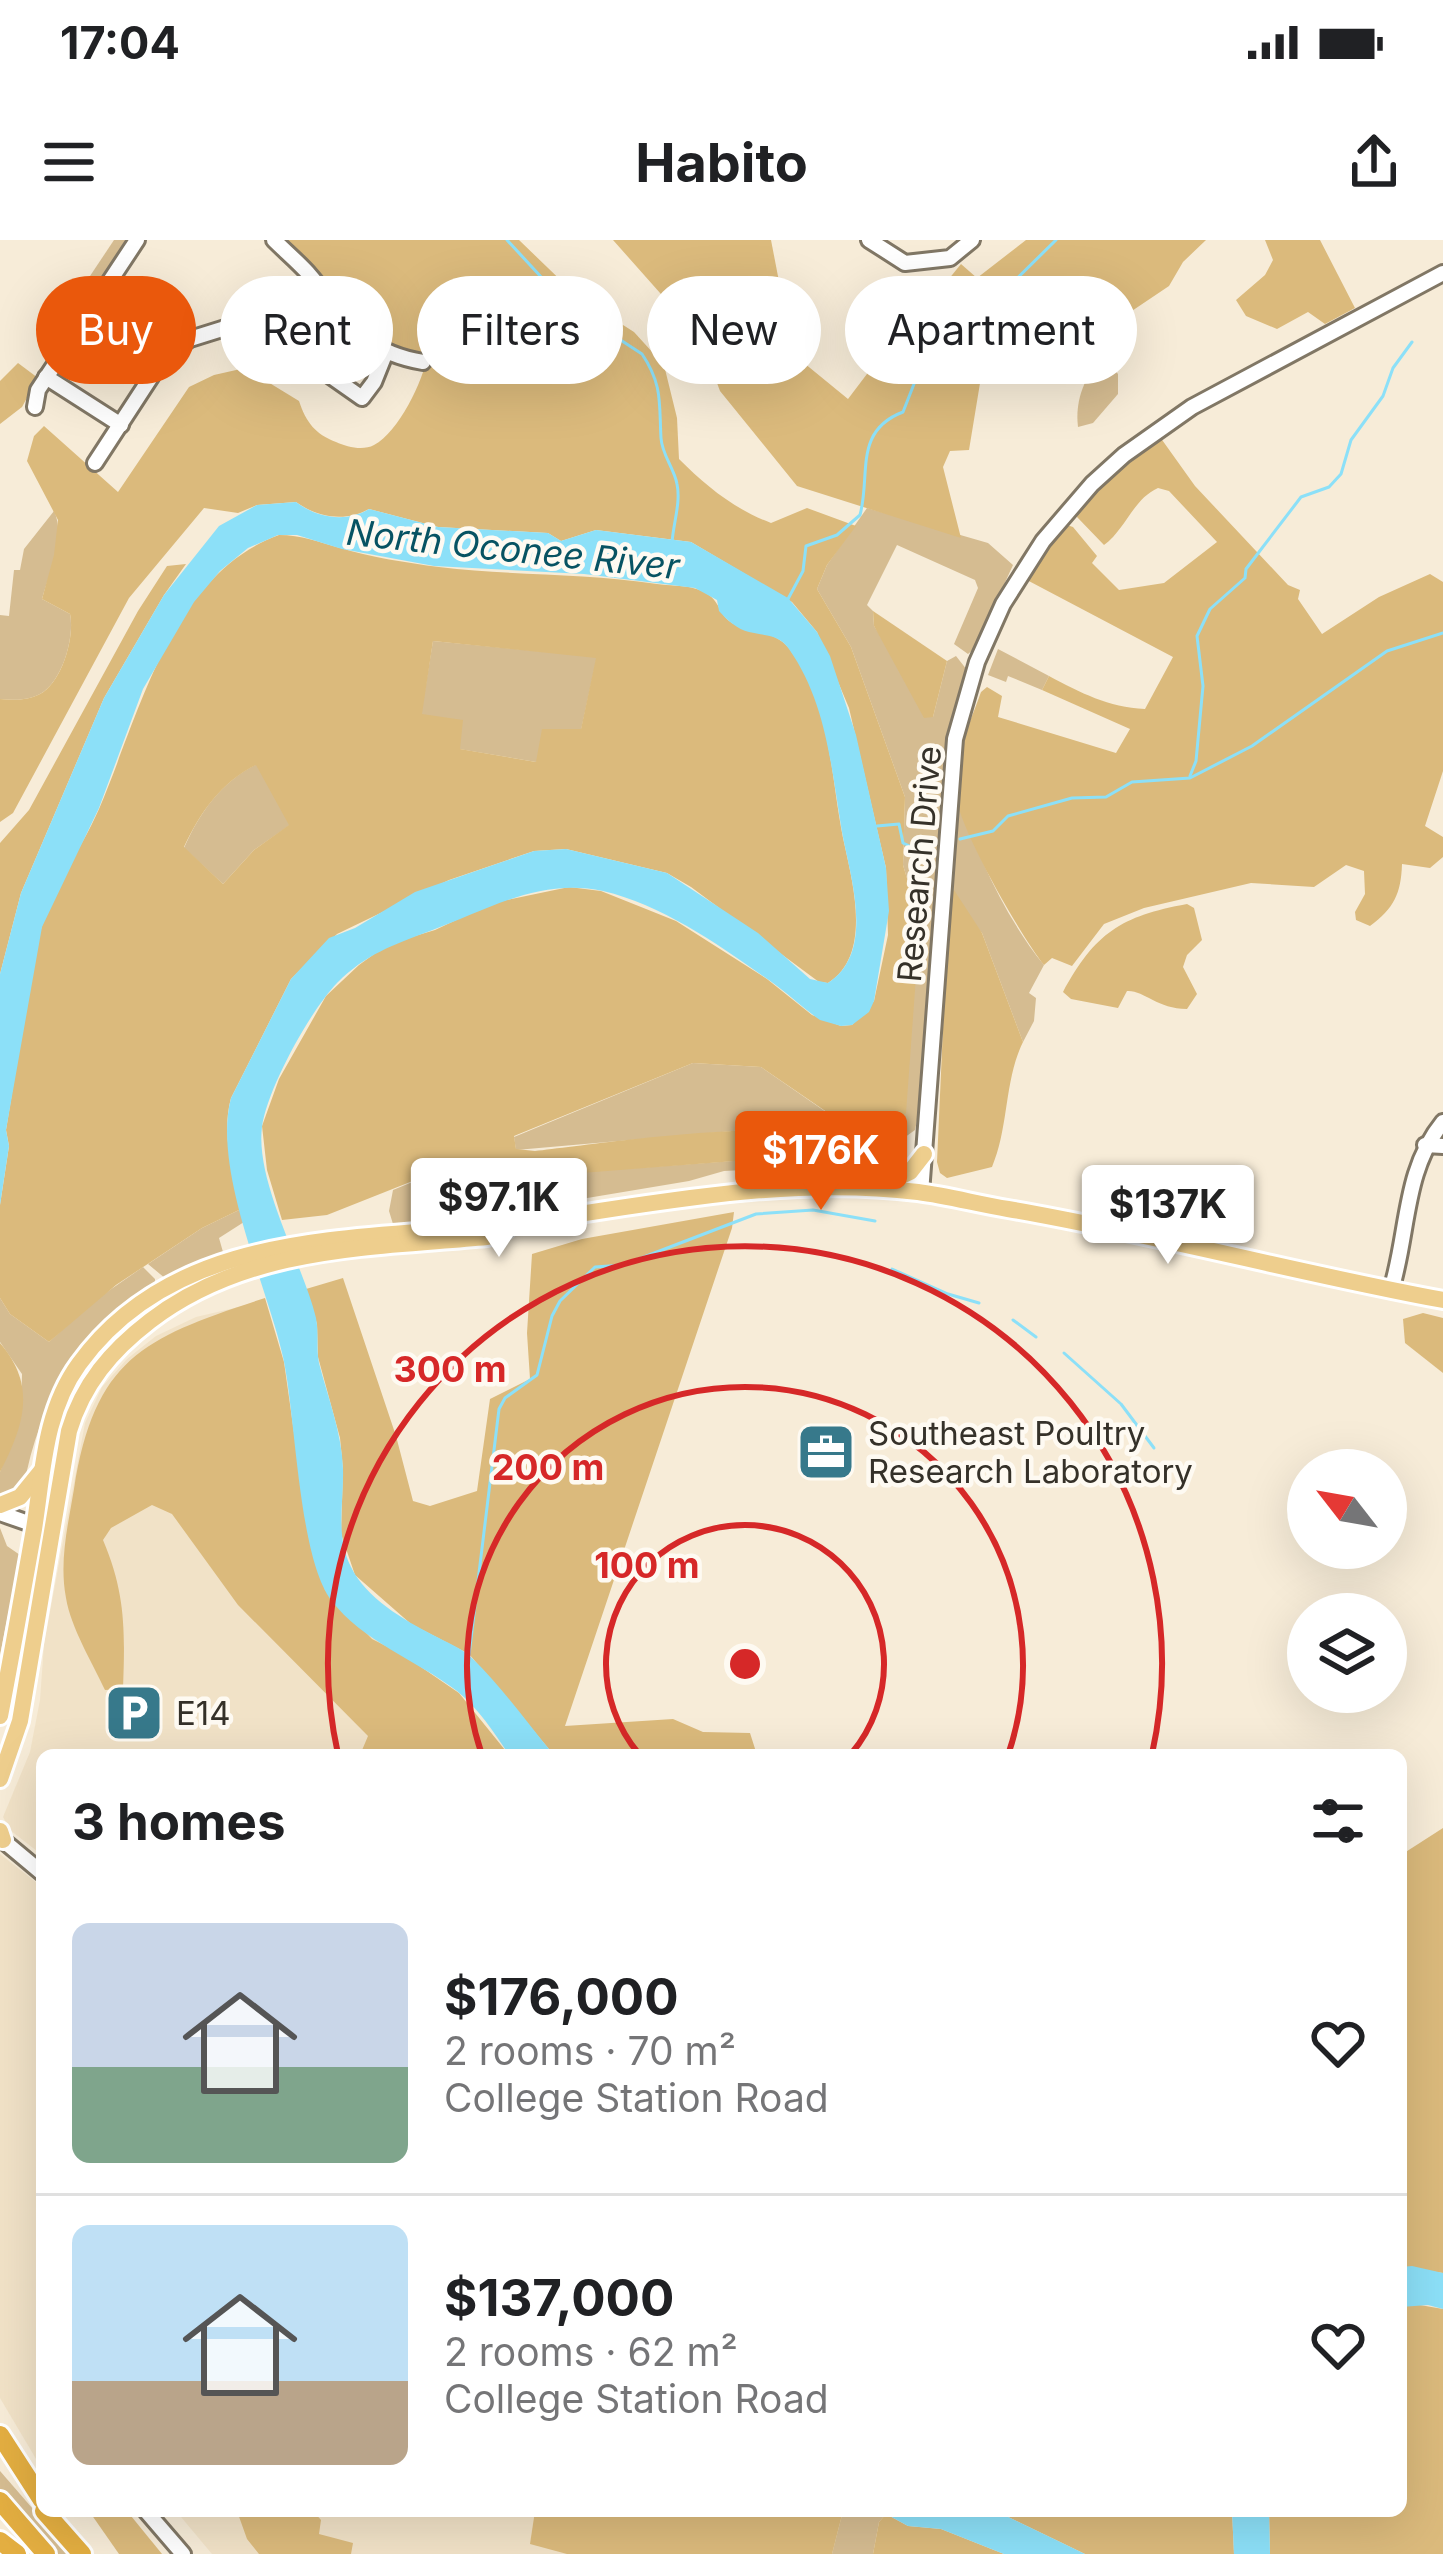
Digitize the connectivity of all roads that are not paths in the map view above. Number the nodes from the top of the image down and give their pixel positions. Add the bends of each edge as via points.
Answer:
1 (136, 240) edge
2 (274, 240) edge
3 (869, 240) edge
4 (972, 240) edge
5 (1443, 272) edge
6 (112, 276) edge
7 (310, 276) edge
8 (220, 330) edge
9 (42, 384) edge
10 (57, 384) edge
11 (342, 384) edge
12 (372, 384) edge
13 (35, 407) dead end
14 (121, 425) junction
15 (95, 463) dead end
16 (1443, 1122) edge
17 (1425, 1145) junction
18 (1443, 1146) edge
19 (924, 1154) junction
20 (874, 1188) junction
21 (921, 1193) junction
22 (221, 1271) junction
23 (1391, 1290) junction
24 (1443, 1300) edge
25 (43, 1469) junction
26 (0, 1509) edge
27 (43, 1528) junction
28 (0, 1716) edge
29 (0, 1779) edge
30 (2, 1838) edge
31 (36, 1868) edge
32 (0, 2435) edge
33 (0, 2462) edge
34 (36, 2494) edge
35 (36, 2500) edge
36 (0, 2501) edge
37 (52, 2517) edge
38 (151, 2517) edge
39 (0, 2541) edge
40 (17, 2554) edge
41 (46, 2554) edge
42 (82, 2554) edge
43 (183, 2554) edge

1 - 6 street
2 - 7 street
3 - 4 street via 905,263 950,258
5 - 19 street, Research Drive via 1160,428 1092,484 1019,577 977,662 956,739
8 - 14 street via 166,354
9 - 13 street
10 - 14 street
11 - 12 street via 362,398
14 - 15 street
16 - 17 street
17 - 18 street
17 - 23 street
19 - 20 main road via 910,1172
19 - 21 street, Research Drive
20 - 21 main road
20 - 22 main road via 734,1190 525,1222 487,1237 333,1244
21 - 23 main road
22 - 25 main road via 152,1297 94,1345 58,1403
22 - 27 main road via 148,1322 94,1376 69,1431
23 - 24 main road
25 - 26 main road
25 - 27 main road
26 - 27 street
27 - 28 main road
27 - 29 main road via 20,1720
30 - 31 street
32 - 34 highway
33 - 35 highway
36 - 41 highway
37 - 42 highway
38 - 43 street
39 - 40 highway

